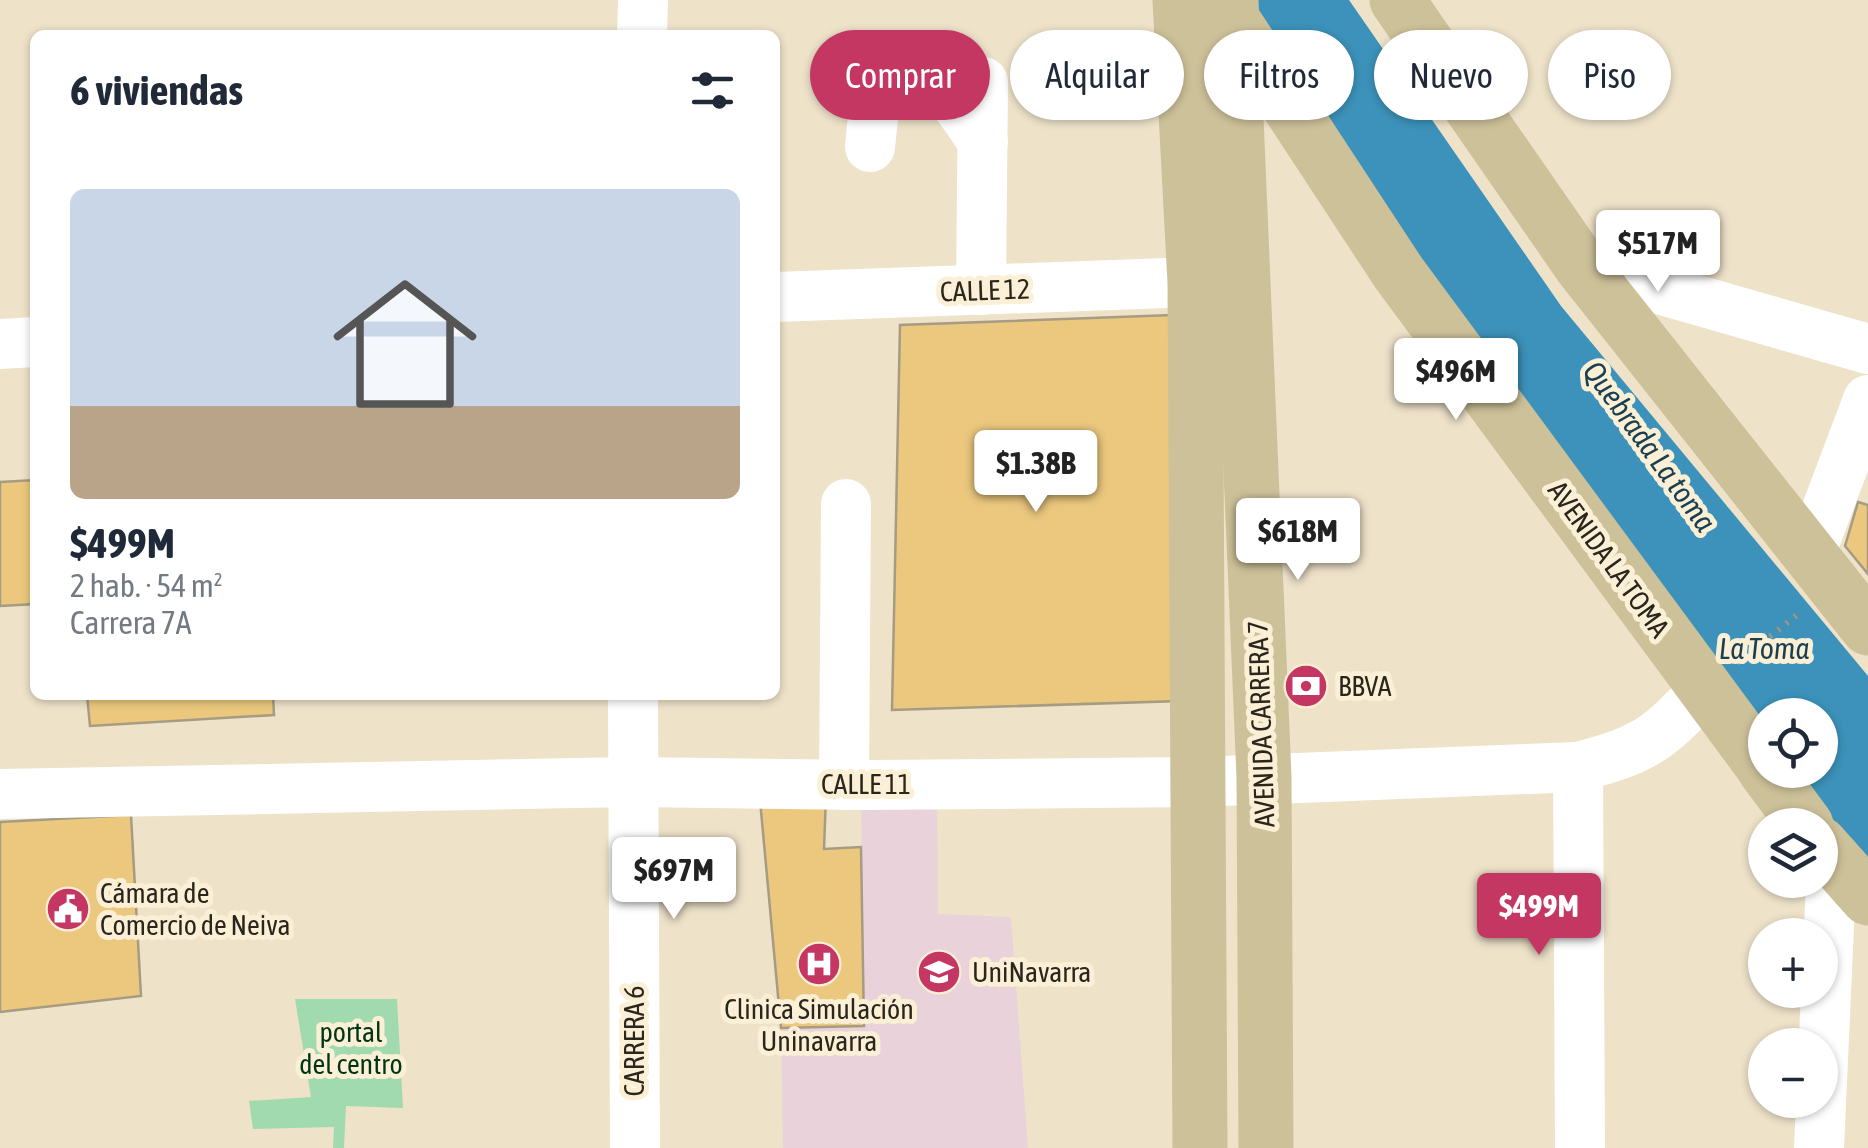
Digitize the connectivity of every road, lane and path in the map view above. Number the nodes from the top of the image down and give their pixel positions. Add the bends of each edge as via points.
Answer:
1 (643, 0) edge
2 (1397, 0) edge
3 (1225, 5) edge
4 (642, 30) edge
5 (983, 120) edge
6 (983, 142) junction
7 (1316, 142) junction
8 (870, 146) dead end
9 (1240, 167) junction
10 (1582, 267) junction
11 (1195, 282) junction
12 (981, 290) junction
13 (780, 297) edge
14 (30, 342) edge
15 (0, 344) edge
16 (1868, 349) edge
17 (1868, 400) edge
18 (846, 504) dead end
19 (1822, 570) junction
20 (1868, 628) edge
21 (1705, 688) junction
22 (633, 700) edge
23 (1748, 747) edge
24 (1578, 768) junction
25 (1264, 777) junction
26 (633, 782) junction
27 (1197, 782) junction
28 (844, 785) junction
29 (1779, 788) edge
30 (0, 794) edge
31 (1794, 808) edge
32 (1830, 898) edge
33 (635, 1148) edge
34 (1200, 1148) edge
35 (1266, 1148) edge
36 (1580, 1148) edge
37 (1819, 1148) edge

1 - 4 street
2 - 10 main road
3 - 7 main road, AVENIDA LA TOMA
3 - 9 main road, AVENIDA CARRERA 7
3 - 11 main road
5 - 6 street
6 - 8 street via 952,98 923,74 896,72 876,88
6 - 12 street
7 - 9 main road via 1282,138 1258,147
7 - 21 main road, AVENIDA LA TOMA via 1398,272
9 - 25 main road, AVENIDA CARRERA 7
10 - 16 street
10 - 19 main road
11 - 12 street, CALLE 12
11 - 27 main road
12 - 13 street, CALLE 12
14 - 15 street
17 - 19 street
18 - 28 street
19 - 20 main road
19 - 21 path
21 - 23 main road, AVENIDA LA TOMA
21 - 24 street, CALLE 11 via 1667,730 1633,752
22 - 26 street, CARRERA 6
24 - 25 street, CALLE 11
24 - 36 street
25 - 27 street, CALLE 11
25 - 35 main road, AVENIDA CARRERA 7
26 - 28 street, CALLE 11
26 - 30 street, CALLE 11
26 - 33 street, CARRERA 6
27 - 28 street, CALLE 11
27 - 34 main road
29 - 31 main road, AVENIDA LA TOMA
32 - 37 street

